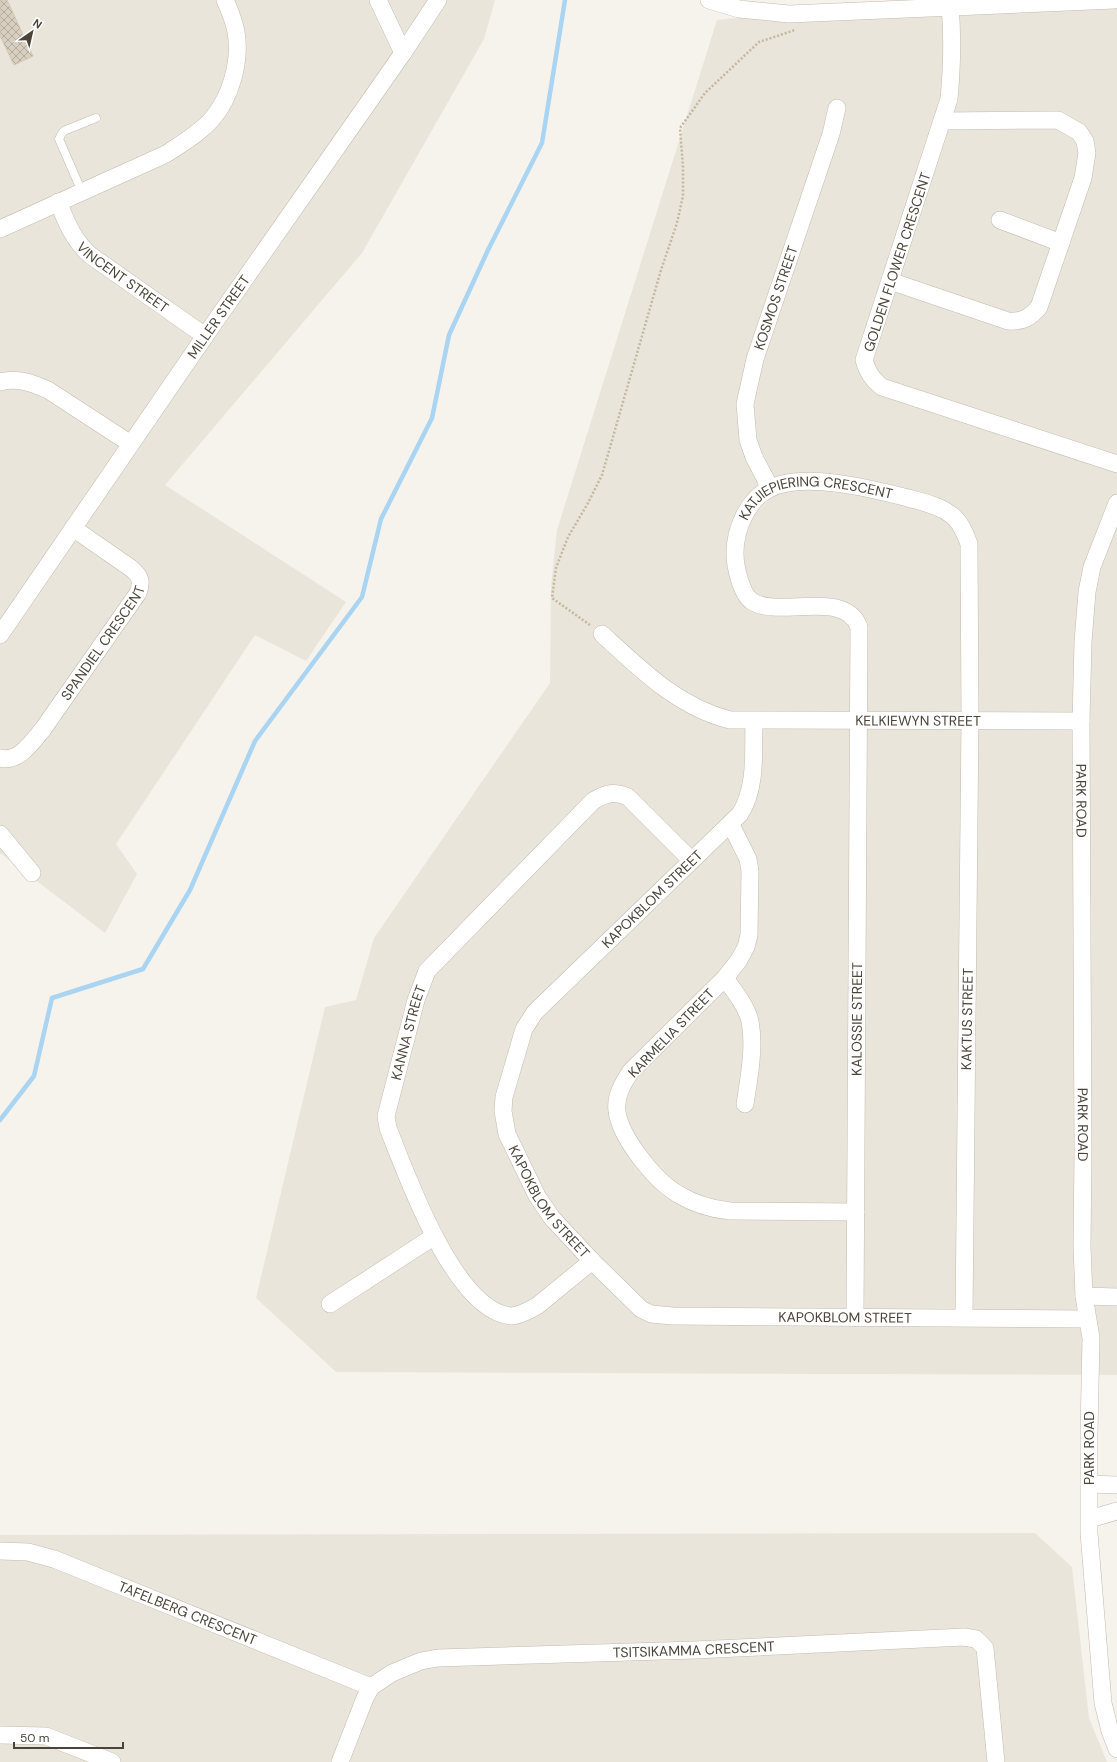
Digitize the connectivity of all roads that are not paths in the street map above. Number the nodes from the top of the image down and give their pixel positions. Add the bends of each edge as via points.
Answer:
1 (226, 0) edge
2 (378, 0) edge
3 (438, 0) edge
4 (709, 0) edge
5 (1114, 0) edge
6 (944, 6) junction
7 (403, 53) junction
8 (836, 108) dead end
9 (96, 118) dead end
10 (942, 121) junction
11 (82, 192) junction
12 (58, 202) junction
13 (1000, 220) dead end
14 (0, 229) edge
15 (1061, 243) junction
16 (890, 281) junction
17 (205, 336) junction
18 (0, 382) edge
19 (131, 444) junction
20 (1117, 464) edge
21 (768, 489) junction
22 (1117, 503) edge
23 (73, 528) junction
24 (602, 634) road end
25 (0, 635) edge
26 (859, 720) junction
27 (970, 720) junction
28 (1082, 720) junction
29 (754, 721) junction
30 (0, 758) edge
31 (730, 825) junction
32 (0, 834) edge
33 (691, 860) junction
34 (32, 873) dead end
35 (725, 978) junction
36 (745, 1104) dead end
37 (856, 1212) junction
38 (433, 1236) junction
39 (592, 1261) junction
40 (1084, 1296) junction
41 (1117, 1297) edge
42 (330, 1304) dead end
43 (855, 1317) junction
44 (964, 1317) junction
45 (1087, 1319) junction
46 (1089, 1484) junction
47 (1117, 1484) edge
48 (1117, 1511) edge
49 (1090, 1519) junction
50 (0, 1551) edge
51 (371, 1687) junction
52 (0, 1735) edge
53 (1117, 1749) edge
54 (112, 1762) edge
55 (340, 1762) edge
56 (996, 1762) edge

1 - 11 street via 236,33 237,49 230,89 212,120 166,154
2 - 7 street
3 - 7 street, MILLER STREET
4 - 6 street via 766,13
5 - 6 street
6 - 10 street, GOLDEN FLOWER CRESCENT via 953,37 953,64 949,99
7 - 17 street, MILLER STREET
8 - 21 street, KOSMOS STREET via 831,134 755,359 744,404 748,440
9 - 11 lane via 62,132 59,139
10 - 15 street via 1058,120 1079,132 1085,141 1083,178
10 - 16 street, GOLDEN FLOWER CRESCENT
11 - 12 street
12 - 14 street
12 - 17 street, VINCENT STREET via 72,235 80,246
13 - 15 street
15 - 16 street via 1039,307 1028,318 1018,322 1008,321
16 - 20 street, GOLDEN FLOWER CRESCENT via 864,360 871,378 882,387
17 - 19 street, MILLER STREET
18 - 19 street via 21,380 48,390
19 - 23 street, MILLER STREET
21 - 26 street, KATJIEPIERING CRESCENT via 756,497 738,529 735,552 738,576 746,595 761,605 828,607 848,612 855,619 859,627
21 - 27 street, KATJIEPIERING CRESCENT via 789,483 823,482 859,486 932,505 952,514 958,520 969,544
22 - 28 street, PARK ROAD via 1092,567 1086,592
23 - 25 street, MILLER STREET
23 - 30 street, SPANDIEL CRESCENT via 132,569 142,584 38,735 20,754
24 - 29 street, KELKIEWYN STREET via 655,681 697,708 713,716 730,720
26 - 27 street, KELKIEWYN STREET
26 - 29 street, KELKIEWYN STREET
26 - 37 street, KALOSSIE STREET
27 - 28 street, KELKIEWYN STREET
27 - 44 street, KAKTUS STREET
28 - 40 street, PARK ROAD
29 - 31 street, KAPOKBLOM STREET via 752,787 748,802
31 - 33 street, KAPOKBLOM STREET
31 - 35 street, KARMELIA STREET via 748,859 749,935 743,953
32 - 34 street
33 - 38 street, KANNA STREET via 628,797 610,792 602,795 593,801 427,971 416,1000 386,1116 388,1128
33 - 39 street, KAPOKBLOM STREET via 535,1012 524,1029 504,1097 503,1115 507,1134 537,1196 552,1218
35 - 36 street via 742,1002 749,1020 752,1041
35 - 37 street, KARMELIA STREET via 621,1085 617,1112 627,1139 661,1180 676,1193 700,1205 730,1211
37 - 43 street, KALOSSIE STREET
38 - 39 street, KANNA STREET via 472,1293 494,1309 511,1316 536,1306
38 - 42 street
39 - 43 street, KAPOKBLOM STREET via 641,1308 651,1314
40 - 41 street
40 - 45 street, PARK ROAD
43 - 44 street, KAPOKBLOM STREET
44 - 45 street, KAPOKBLOM STREET
45 - 46 street, PARK ROAD via 1092,1338 1088,1433
46 - 47 street
46 - 49 street, PARK ROAD
48 - 49 street
49 - 53 street, PARK ROAD via 1103,1703
50 - 51 street, TAFELBERG CRESCENT via 28,1552 54,1559
51 - 55 street, TSITSIKAMMA CRESCENT
51 - 56 street, TSITSIKAMMA CRESCENT via 392,1672 421,1661 438,1658 972,1638 985,1648
52 - 54 street via 46,1736

